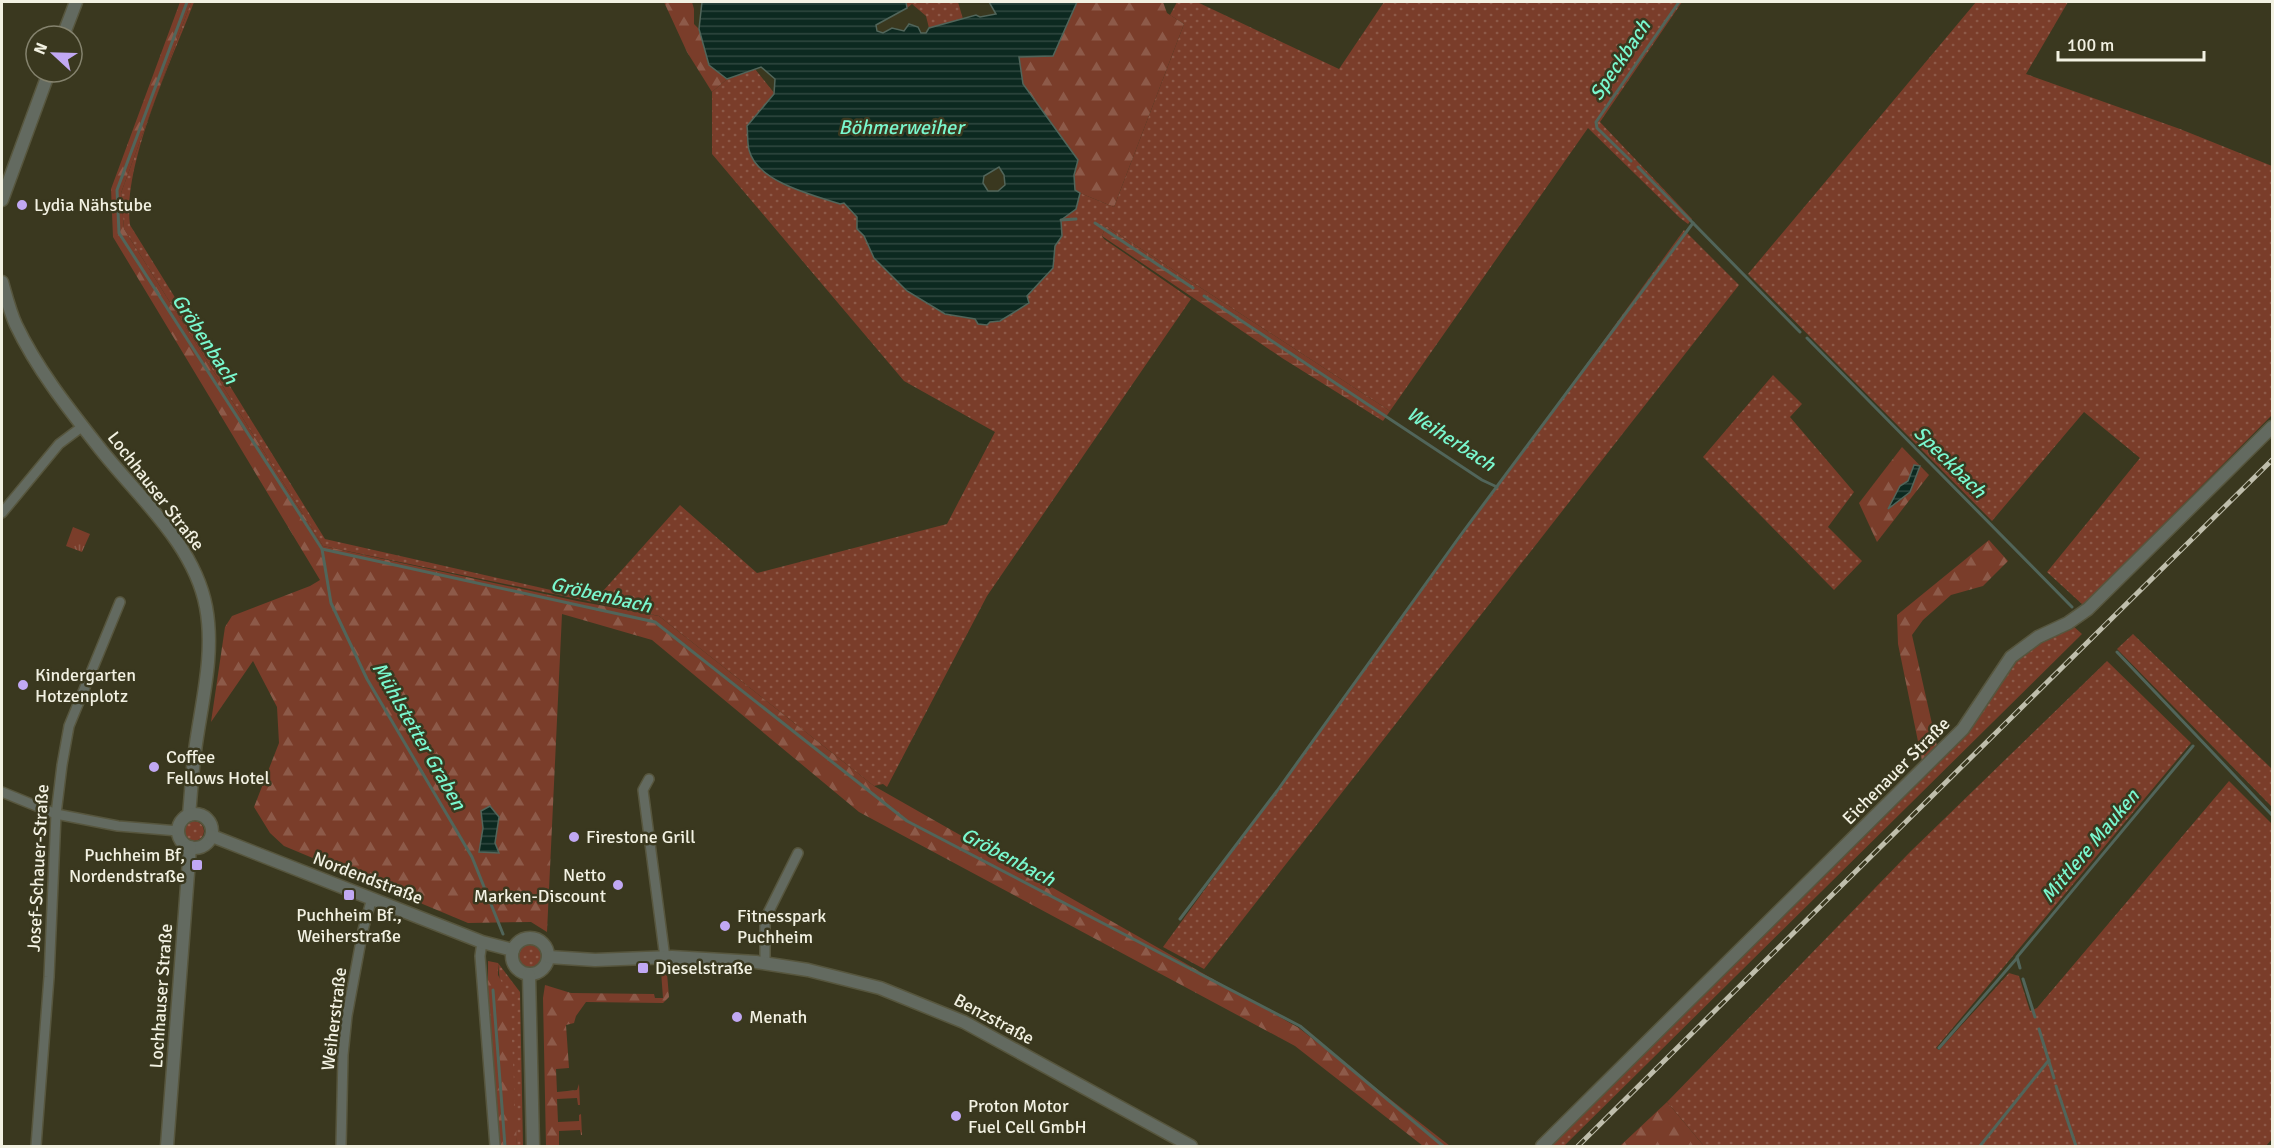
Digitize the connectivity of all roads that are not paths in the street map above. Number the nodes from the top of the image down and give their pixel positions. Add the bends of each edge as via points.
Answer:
1 (76, 2) edge
2 (68, 24) edge
3 (45, 84) edge
4 (2, 200) edge
5 (3, 288) edge
6 (83, 426) junction
7 (2272, 427) edge
8 (2, 513) edge
9 (120, 602) dead end
10 (649, 779) dead end
11 (2, 792) edge
12 (56, 814) junction
13 (189, 815) junction
14 (178, 831) junction
15 (212, 836) junction
16 (190, 847) junction
17 (798, 853) dead end
18 (372, 898) junction
19 (482, 942) junction
20 (513, 950) junction
21 (549, 957) junction
22 (665, 958) junction
23 (765, 963) junction
24 (529, 975) junction
25 (36, 1146) edge
26 (167, 1146) edge
27 (341, 1146) edge
28 (495, 1146) edge
29 (533, 1146) edge
30 (1191, 1146) edge
31 (1542, 1146) edge

1 - 2 street
3 - 4 street
5 - 6 street, Lochhauser Straße via 31,353
6 - 8 street via 59,444
6 - 13 street, Lochhauser Straße via 173,538 197,575 206,606 207,673
7 - 31 street, Eichenauer Straße via 2088,609 2011,657 1964,729
9 - 12 street, Josef-Schauer-Straße via 69,726
10 - 22 street via 643,790
11 - 12 street
12 - 14 street via 118,826
12 - 25 street, Josef-Schauer-Straße
13 - 14 street, Lochhauser Straße via 181,821
13 - 15 street via 207,819
14 - 16 street via 181,841
15 - 16 street via 203,846
15 - 18 street, Nordendstraße
16 - 26 street, Lochhauser Straße
17 - 23 street via 765,920
18 - 19 street, Nordendstraße
18 - 27 street, Weiherstraße via 344,1041
19 - 20 street, Nordendstraße
19 - 28 street
20 - 21 street via 521,940 534,938 545,945
20 - 24 street via 514,965
21 - 22 street, Benzstraße
21 - 24 street via 543,970
22 - 23 street, Benzstraße
23 - 30 street, Benzstraße via 863,983 940,1011
24 - 29 street

